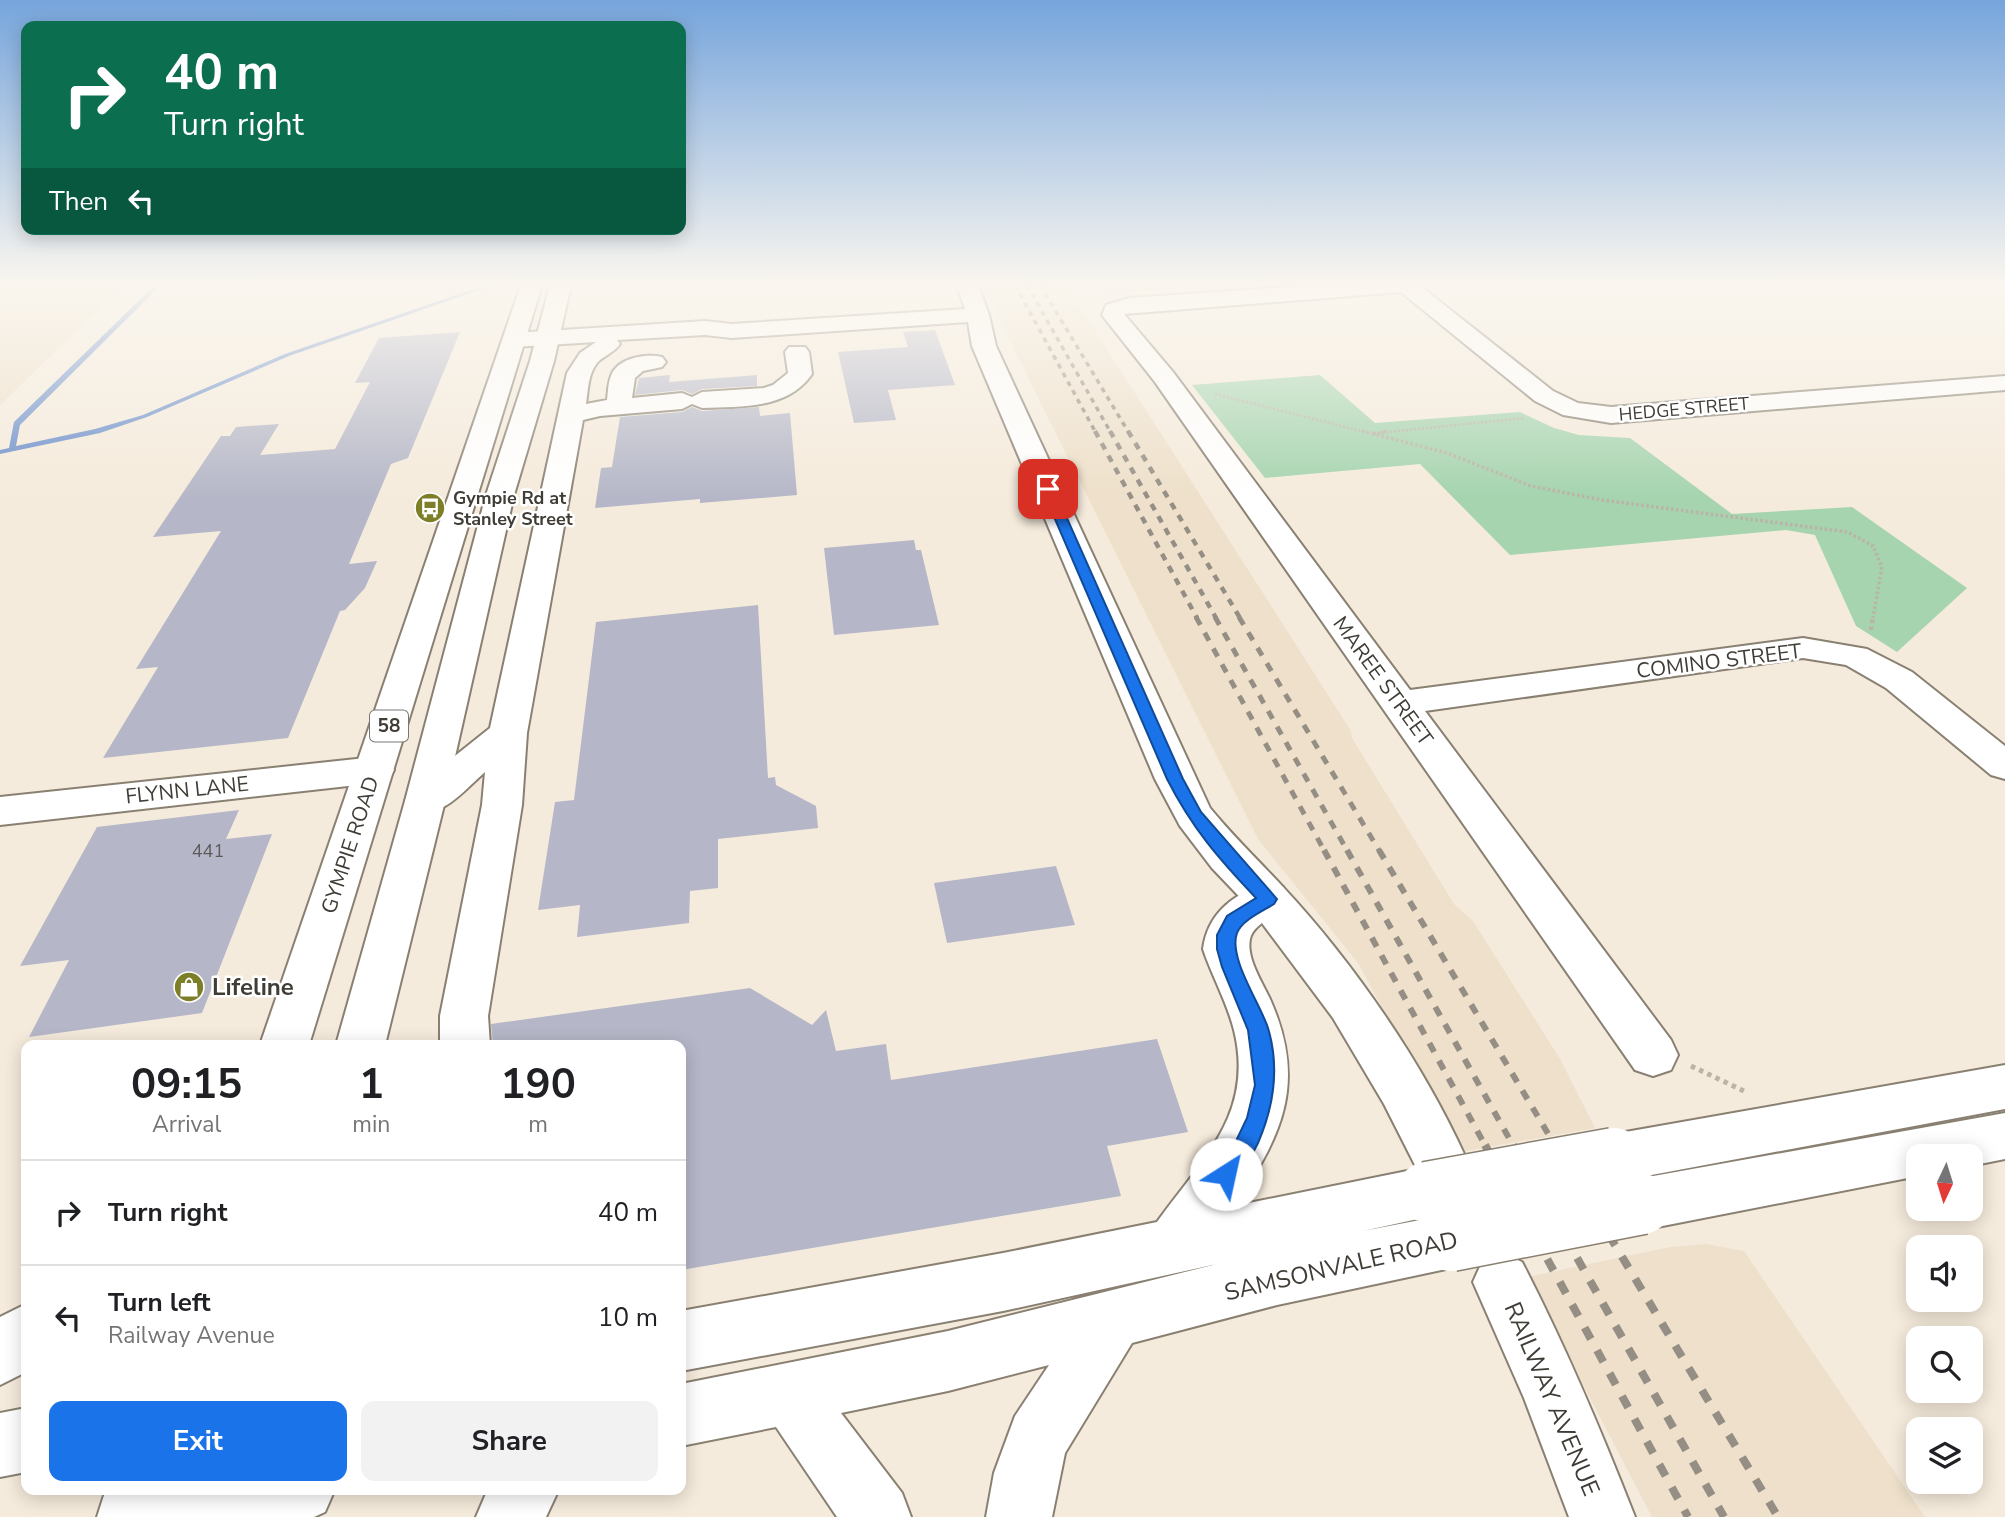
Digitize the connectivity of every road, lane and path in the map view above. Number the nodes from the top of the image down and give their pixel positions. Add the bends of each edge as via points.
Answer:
1 (526, 356) edge
2 (529, 356) edge
3 (594, 356) edge
4 (790, 356) edge
5 (988, 356) edge
6 (1146, 356) edge
7 (1494, 356) edge
8 (654, 362) dead end
9 (1167, 382) junction
10 (2005, 383) edge
11 (626, 406) junction
12 (1575, 410) junction
13 (524, 420) junction
14 (570, 429) junction
15 (1373, 435) junction
16 (1855, 656) junction
17 (1399, 703) junction
18 (508, 733) junction
19 (2005, 766) edge
20 (375, 770) junction
21 (425, 801) junction
22 (0, 811) edge
23 (1268, 899) junction
24 (286, 1040) edge
25 (361, 1040) edge
26 (465, 1040) edge
27 (1653, 1055) dead end
28 (1687, 1065) dead end
29 (2005, 1087) edge
30 (1747, 1093) dead end
31 (2005, 1136) edge
32 (1439, 1196) junction
33 (1173, 1247) junction
34 (1502, 1282) dead end
35 (1112, 1321) junction
36 (21, 1338) edge
37 (686, 1340) edge
38 (0, 1355) edge
39 (790, 1392) junction
40 (686, 1414) edge
41 (21, 1441) edge
42 (0, 1445) edge
43 (137, 1495) edge
44 (522, 1495) edge
45 (258, 1499) edge
46 (130, 1517) edge
47 (145, 1517) edge
48 (509, 1517) edge
49 (878, 1517) edge
50 (1019, 1517) edge
51 (1602, 1517) edge

1 - 20 main road, GYMPIE ROAD / 58
2 - 13 main road, GYMPIE ROAD / 58
3 - 14 main road via 582,366
4 - 11 main road via 800,374 782,390
5 - 23 main road via 1194,816
6 - 9 main road, MAREE STREET
7 - 12 main road, HEDGE STREET via 1544,396
8 - 11 main road via 636,365 623,375 619,401
9 - 15 path
9 - 17 main road, MAREE STREET
10 - 12 main road, HEDGE STREET via 1611,415
11 - 14 main road via 599,408
12 - 15 path via 1556,417
13 - 14 main road via 546,428
13 - 21 main road, GYMPIE ROAD / 58 via 500,495
14 - 18 main road
15 - 16 path via 1447,453 1543,489 1848,532 1873,546 1882,567 1869,641
16 - 17 main road, COMINO STREET via 1802,648
16 - 19 main road, COMINO STREET via 1899,680
17 - 27 main road, MAREE STREET
18 - 21 main road
18 - 26 main road via 502,805 464,1016
20 - 22 main road, FLYNN LANE
20 - 24 main road, GYMPIE ROAD / 58
21 - 25 main road, GYMPIE ROAD / 58
23 - 32 main road via 1374,1040
23 - 33 main road via 1234,921 1226,949 1258,1030 1263,1055 1265,1085 1258,1118 1244,1148
28 - 30 path
29 - 32 main road, SAMSONVALE ROAD, bridge via 1614,1158
31 - 32 main road, SAMSONVALE ROAD, bridge via 1643,1204
32 - 33 main road, SAMSONVALE ROAD
32 - 35 main road, SAMSONVALE ROAD via 1277,1277
33 - 37 main road, SAMSONVALE ROAD
34 - 51 main road, RAILWAY AVENUE via 1537,1352
35 - 39 main road, SAMSONVALE ROAD via 948,1361
35 - 50 main road via 1038,1439
36 - 38 main road
39 - 40 main road, SAMSONVALE ROAD
39 - 49 main road
41 - 42 main road
43 - 46 main road
44 - 48 main road
45 - 47 main road

